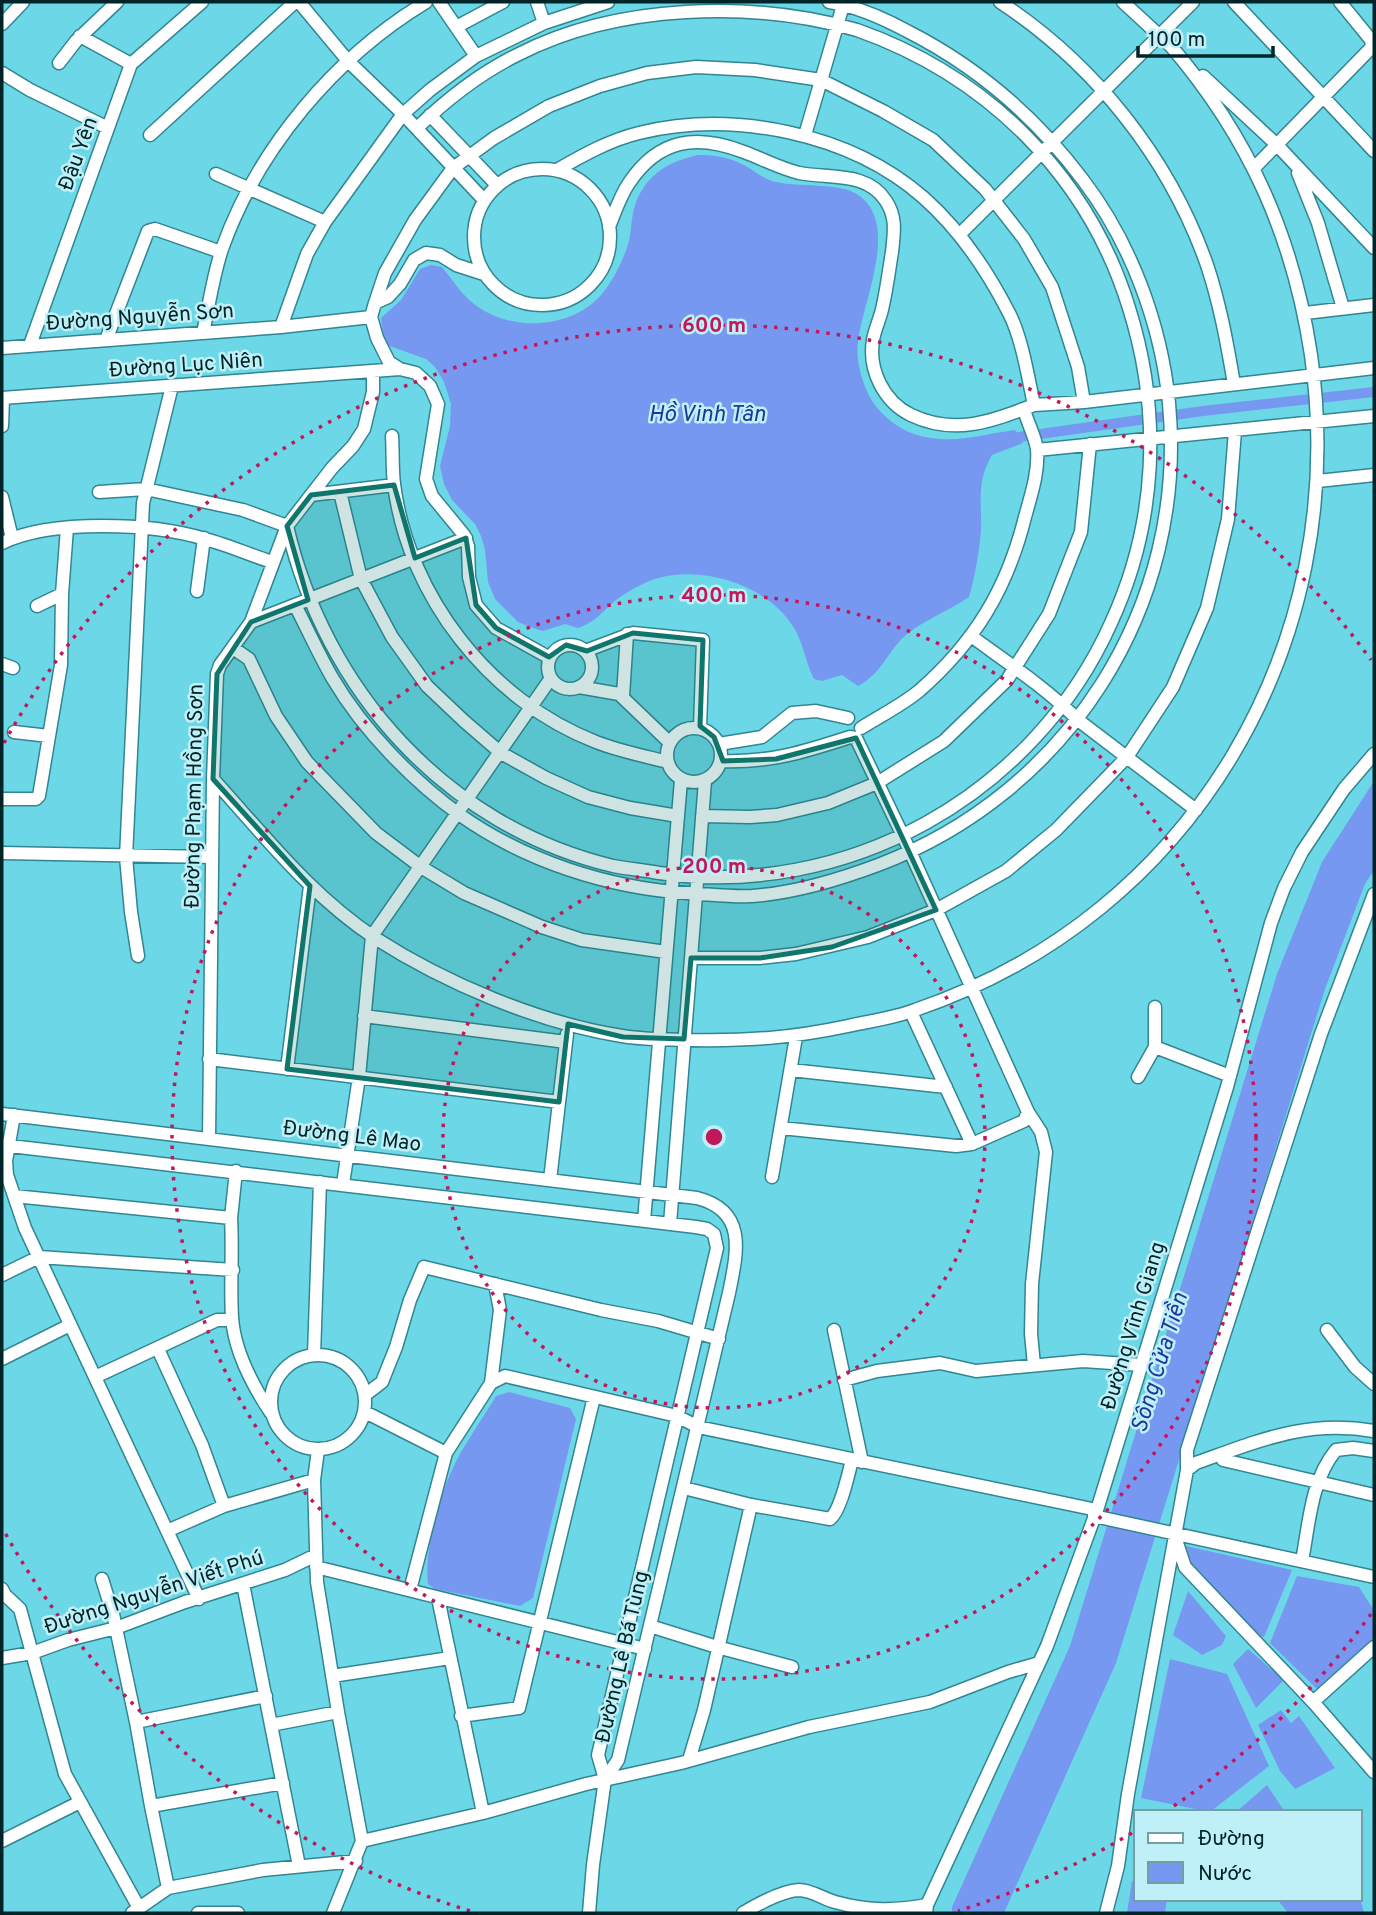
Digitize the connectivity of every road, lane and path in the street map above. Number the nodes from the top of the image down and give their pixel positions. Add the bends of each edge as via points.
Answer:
1 (23, 2) edge
2 (117, 2) edge
3 (202, 2) edge
4 (297, 2) edge
5 (426, 2) edge
6 (439, 2) edge
7 (503, 2) edge
8 (537, 2) edge
9 (608, 2) edge
10 (829, 2) edge
11 (999, 2) edge
12 (1123, 2) edge
13 (1193, 2) edge
14 (1234, 2) edge
15 (1340, 2) edge
16 (843, 3) edge
17 (570, 14) junction
18 (544, 23) junction
19 (2, 24) edge
20 (838, 24) junction
21 (456, 27) junction
22 (575, 31) junction
23 (1159, 35) junction
24 (80, 36) junction
25 (1170, 45) junction
26 (476, 56) junction
27 (348, 61) junction
28 (59, 62) dead end
29 (131, 64) junction
30 (2, 73) edge
31 (821, 80) junction
32 (1104, 92) junction
33 (1324, 97) junction
34 (403, 114) junction
35 (430, 115) junction
36 (108, 128) junction
37 (417, 128) junction
38 (150, 135) dead end
39 (805, 135) junction
40 (1053, 141) junction
41 (1277, 145) junction
42 (1374, 151) edge
43 (1042, 153) junction
44 (468, 157) junction
45 (1294, 163) junction
46 (1254, 168) junction
47 (453, 169) junction
48 (557, 170) junction
49 (216, 174) dead end
50 (496, 185) junction
51 (249, 188) junction
52 (484, 200) junction
53 (994, 201) junction
54 (325, 222) junction
55 (609, 227) junction
56 (959, 235) junction
57 (1374, 248) edge
58 (221, 252) junction
59 (484, 274) junction
60 (375, 303) junction
61 (1374, 305) edge
62 (1343, 308) junction
63 (1304, 313) junction
64 (371, 317) junction
65 (281, 327) junction
66 (203, 333) junction
67 (106, 340) junction
68 (30, 345) junction
69 (2, 348) edge
70 (1374, 368) edge
71 (400, 369) junction
72 (373, 372) junction
73 (1314, 380) junction
74 (1234, 384) junction
75 (172, 386) junction
76 (1168, 397) junction
77 (2, 398) edge
78 (1148, 399) junction
79 (1084, 402) junction
80 (1028, 411) junction
81 (1374, 416) edge
82 (1317, 419) junction
83 (2, 426) edge
84 (1235, 431) junction
85 (1172, 432) junction
86 (1151, 434) junction
87 (392, 436) dead end
88 (1090, 444) junction
89 (1036, 446) junction
90 (1374, 475) edge
91 (1318, 481) junction
92 (394, 485) junction
93 (146, 489) junction
94 (99, 492) dead end
95 (341, 492) junction
96 (311, 495) junction
97 (2, 496) edge
98 (287, 526) junction
99 (141, 527) junction
100 (67, 528) junction
101 (204, 538) junction
102 (466, 538) junction
103 (7, 541) edge
104 (415, 558) junction
105 (1135, 560) junction
106 (272, 562) junction
107 (1155, 564) junction
108 (361, 579) junction
109 (197, 591) dead end
110 (62, 594) junction
111 (308, 600) junction
112 (295, 605) junction
113 (37, 606) dead end
114 (251, 622) junction
115 (628, 634) junction
116 (971, 636) junction
117 (233, 648) junction
118 (586, 651) junction
119 (550, 658) junction
120 (1015, 668) junction
121 (551, 678) junction
122 (579, 687) junction
123 (623, 696) junction
124 (1063, 705) junction
125 (533, 707) junction
126 (848, 718) dead end
127 (1078, 720) junction
128 (861, 728) dead end
129 (700, 729) junction
130 (14, 732) dead end
131 (49, 736) junction
132 (669, 742) junction
133 (719, 744) junction
134 (501, 753) junction
135 (1374, 754) edge
136 (1127, 757) junction
137 (720, 761) junction
138 (668, 762) junction
139 (213, 779) junction
140 (681, 780) junction
141 (705, 781) junction
142 (877, 783) junction
143 (2, 799) edge
144 (468, 801) junction
145 (1196, 810) junction
146 (459, 814) junction
147 (678, 816) junction
148 (702, 816) junction
149 (903, 836) junction
150 (911, 852) junction
151 (2, 853) edge
152 (126, 857) junction
153 (212, 857) junction
154 (421, 867) junction
155 (673, 875) junction
156 (697, 878) junction
157 (310, 886) junction
158 (671, 892) junction
159 (696, 893) junction
160 (1374, 894) edge
161 (936, 910) junction
162 (372, 936) junction
163 (666, 952) junction
164 (138, 956) dead end
165 (691, 958) junction
166 (971, 989) junction
167 (1155, 1007) dead end
168 (911, 1012) junction
169 (363, 1016) junction
170 (568, 1024) junction
171 (796, 1037) junction
172 (684, 1039) junction
173 (659, 1040) junction
174 (566, 1042) junction
175 (1154, 1047) junction
176 (209, 1059) junction
177 (287, 1069) junction
178 (792, 1070) junction
179 (1230, 1076) junction
180 (359, 1077) junction
181 (1138, 1077) dead end
182 (946, 1087) junction
183 (559, 1102) junction
184 (1028, 1112) junction
185 (8, 1114) edge
186 (781, 1128) junction
187 (209, 1139) junction
188 (972, 1144) junction
189 (6, 1146) edge
190 (348, 1156) junction
191 (236, 1171) junction
192 (772, 1177) dead end
193 (550, 1180) junction
194 (320, 1182) junction
195 (343, 1185) junction
196 (646, 1192) junction
197 (672, 1195) junction
198 (14, 1196) junction
199 (231, 1218) junction
200 (644, 1221) junction
201 (670, 1224) junction
202 (737, 1254) joint
203 (39, 1257) junction
204 (233, 1270) junction
205 (2, 1275) edge
206 (495, 1284) junction
207 (232, 1320) junction
208 (70, 1325) junction
209 (834, 1330) dead end
210 (1328, 1330) dead end
211 (697, 1333) junction
212 (719, 1339) junction
213 (158, 1349) junction
214 (314, 1355) junction
215 (2, 1359) edge
216 (1034, 1365) junction
217 (1142, 1365) junction
218 (95, 1377) junction
219 (844, 1380) junction
220 (491, 1383) junction
221 (1374, 1384) edge
222 (365, 1395) junction
223 (594, 1397) junction
224 (365, 1412) junction
225 (273, 1416) junction
226 (677, 1416) junction
227 (698, 1427) junction
228 (1374, 1431) edge
229 (318, 1450) junction
230 (1374, 1451) edge
231 (446, 1453) junction
232 (1223, 1460) dead end
233 (857, 1461) junction
234 (1187, 1470) junction
235 (314, 1480) junction
236 (1318, 1482) junction
237 (684, 1488) junction
238 (1374, 1495) edge
239 (751, 1505) junction
240 (224, 1506) junction
241 (1099, 1515) junction
242 (167, 1531) junction
243 (1169, 1532) junction
244 (316, 1561) junction
245 (1302, 1561) junction
246 (1374, 1577) edge
247 (102, 1579) dead end
248 (243, 1584) junction
249 (2, 1589) edge
250 (410, 1590) junction
251 (438, 1598) junction
252 (199, 1599) junction
253 (540, 1623) junction
254 (650, 1626) junction
255 (116, 1628) junction
256 (623, 1644) junction
257 (717, 1647) junction
258 (1374, 1647) edge
259 (645, 1649) junction
260 (32, 1653) junction
261 (2, 1658) edge
262 (450, 1658) junction
263 (1039, 1663) junction
264 (792, 1667) dead end
265 (332, 1676) junction
266 (265, 1696) junction
267 (1313, 1702) junction
268 (338, 1712) junction
269 (461, 1716) junction
270 (136, 1722) junction
271 (271, 1726) junction
272 (689, 1760) junction
273 (1374, 1772) edge
274 (605, 1779) junction
275 (283, 1783) junction
276 (80, 1802) junction
277 (151, 1806) junction
278 (483, 1813) junction
279 (2, 1841) edge
280 (362, 1841) junction
281 (356, 1861) junction
282 (299, 1866) junction
283 (168, 1888) junction
284 (927, 1909) edge
285 (135, 1911) edge
286 (881, 1912) edge
287 (198, 1913) edge
288 (238, 1913) edge
289 (333, 1913) edge
290 (589, 1913) edge
291 (743, 1913) edge
292 (1106, 1913) edge

1 - 19 street
2 - 24 street
3 - 29 street, Đậu Yên
4 - 27 street
4 - 38 street
5 - 27 street
6 - 21 street
7 - 21 street
8 - 18 street
9 - 17 street
10 - 16 street
11 - 32 street via 1074,60
12 - 23 street
13 - 23 street
14 - 33 street
15 - 33 street via 1372,47
16 - 20 street
16 - 40 street via 940,47 1025,111
17 - 18 street
17 - 22 street
18 - 26 street
20 - 22 street via 730,9 675,11
20 - 31 street
20 - 43 street via 942,68 988,101
21 - 26 street
22 - 35 street via 516,55
23 - 25 street
23 - 32 street
24 - 28 street
24 - 29 street
25 - 41 street
25 - 46 street via 1221,110
26 - 34 street
27 - 34 street
27 - 51 street via 289,128
29 - 36 street, Đậu Yên
30 - 36 street
31 - 39 street
31 - 44 street via 696,67 647,73 549,106
31 - 53 street via 933,140
32 - 40 street
32 - 74 street via 1152,154 1182,207 1224,323
33 - 41 street
33 - 42 street
34 - 37 street
34 - 54 street
35 - 37 street
35 - 44 street
36 - 68 street, Đậu Yên
37 - 47 street
39 - 48 street via 746,125 684,126 610,143
39 - 56 street via 878,164 923,197
40 - 43 street
40 - 76 street via 1093,193 1120,239 1158,339
41 - 45 street
41 - 46 street
43 - 53 street
43 - 78 street via 1098,231 1122,283 1138,337
44 - 47 street
44 - 50 street
45 - 57 street
45 - 62 street
46 - 63 street via 1283,233
47 - 52 street
47 - 60 street via 415,219 385,273
48 - 50 street via 522,171
48 - 55 street via 593,191
49 - 51 street
50 - 52 street
51 - 54 street
51 - 58 street
52 - 59 street via 473,237
53 - 56 street
53 - 79 street via 1024,239 1052,287 1078,367
54 - 65 street via 303,265
55 - 59 street via 609,246 599,274 587,289 561,303 532,305 513,299
55 - 80 street via 628,184 646,161 669,146 694,141 718,144 772,166 859,180 884,198 895,225 883,307 872,342 874,369 884,394 919,419 951,425 985,423
56 - 80 street via 1010,315
58 - 66 street
58 - 67 street via 155,229 148,231
59 - 60 street via 426,253 414,260 387,297
60 - 64 street
61 - 62 street
62 - 63 street
63 - 73 street
64 - 65 street, Đường Nguyễn Sơn
64 - 71 street via 389,362
65 - 66 street, Đường Nguyễn Sơn
66 - 67 street, Đường Nguyễn Sơn
67 - 68 street, Đường Nguyễn Sơn
68 - 69 street, Đường Nguyễn Sơn
70 - 73 street
71 - 72 street, Đường Lục Niên
71 - 102 street via 415,373 430,386 438,404 426,479 432,496
72 - 75 street, Đường Lục Niên
72 - 96 street, Đường Phạm Hồng Sơn via 364,429
73 - 74 street
73 - 82 street
74 - 76 street
75 - 77 street, Đường Lục Niên
75 - 93 street
76 - 78 street
76 - 85 street
77 - 83 street
78 - 79 street
78 - 86 street
79 - 80 street
80 - 89 street
81 - 82 street
82 - 84 street
82 - 91 street
84 - 85 street
84 - 136 street via 1228,519 1207,608 1173,687
85 - 86 street
85 - 107 street via 1167,504
86 - 88 street
86 - 105 street via 1150,487
87 - 92 street
88 - 89 street
88 - 120 street via 1081,532 1049,614
89 - 116 street via 1036,474 1020,538 1002,587
90 - 91 street
91 - 145 street via 1304,575 1282,655 1230,761
92 - 95 street
92 - 104 street
93 - 94 street
93 - 98 street via 243,510
93 - 99 street
95 - 96 street
95 - 108 street
96 - 98 street, Đường Phạm Hồng Sơn
97 - 103 street
98 - 106 street, Đường Phạm Hồng Sơn
98 - 111 street
99 - 100 street
99 - 101 street
99 - 152 street
100 - 103 street
100 - 110 street
101 - 106 street
101 - 109 street
102 - 104 street
102 - 119 street via 476,605 496,628
104 - 108 street
104 - 125 street via 428,589 471,654
105 - 107 street
105 - 124 street via 1101,646
106 - 114 street, Đường Phạm Hồng Sơn
107 - 127 street via 1130,633
108 - 111 street
108 - 134 street via 391,637 426,686
110 - 113 street
110 - 131 street via 61,665
111 - 112 street
111 - 144 street via 337,658 373,712 417,760
112 - 114 street
112 - 146 street via 335,682 377,739
114 - 117 street, Đường Phạm Hồng Sơn
115 - 118 street
115 - 123 street
115 - 129 street via 703,640
116 - 120 street
116 - 128 street via 917,692
117 - 139 street, Đường Phạm Hồng Sơn via 217,674
117 - 154 street via 249,659 276,716 307,762 376,833
118 - 119 street via 566,645
118 - 122 street via 592,671
119 - 121 street
120 - 124 street
120 - 142 street via 944,741
121 - 122 street via 564,688
121 - 125 street
122 - 123 street
123 - 132 street
124 - 127 street
124 - 149 street via 996,775
125 - 134 street
125 - 138 street via 595,741
126 - 133 street via 816,711 792,713 762,737
127 - 136 street
127 - 150 street via 1002,796
129 - 132 street via 682,730
129 - 133 street
130 - 131 street
131 - 143 street via 38,798
132 - 138 street
133 - 137 street
134 - 144 street
134 - 147 street via 588,797
135 - 179 street, Đường Vĩnh Giang via 1344,789 1284,888
136 - 145 street
136 - 161 street via 1056,831 1006,871
137 - 141 street
137 - 142 street via 776,759 852,737
138 - 140 street
139 - 153 street, Đường Phạm Hồng Sơn
139 - 157 street
140 - 141 street
140 - 147 street
141 - 148 street
142 - 148 street via 803,810 750,817
142 - 149 street
144 - 146 street
144 - 155 street via 563,850 615,866
145 - 166 street via 1159,854 1108,902 1032,956
146 - 154 street
146 - 158 street via 529,853 589,876
147 - 155 street
148 - 156 street
149 - 150 street
149 - 156 street via 822,865 779,874
150 - 159 street via 832,882 752,896
150 - 161 street
151 - 152 street
152 - 153 street
152 - 164 street
153 - 176 street, Đường Phạm Hồng Sơn
154 - 162 street
154 - 163 street via 464,893 542,927 582,940
155 - 156 street
155 - 158 street
156 - 159 street
157 - 162 street
157 - 177 street
158 - 159 street
158 - 163 street
159 - 165 street
160 - 234 street via 1321,1034 1187,1450
161 - 165 street via 832,947 760,958
161 - 166 street
162 - 169 street
162 - 170 street via 423,966 531,1014
163 - 173 street
165 - 172 street
166 - 168 street
166 - 184 street
167 - 175 street
168 - 171 street
168 - 182 street
169 - 174 street
169 - 180 street
170 - 173 street
170 - 174 street
171 - 172 street
171 - 178 street
172 - 173 street
172 - 197 street
173 - 196 street
174 - 183 street
175 - 179 street
175 - 181 street
176 - 177 street
176 - 187 street, Đường Phạm Hồng Sơn
177 - 180 street
178 - 182 street
178 - 186 street
179 - 217 street, Đường Vĩnh Giang
180 - 183 street
180 - 190 street
182 - 188 street
183 - 193 street
184 - 188 street via 1024,1121
184 - 216 street via 1041,1132 1046,1152 1031,1284
185 - 187 street, Đường Lê Mao
185 - 189 street
186 - 188 street via 948,1146
186 - 192 street
187 - 190 street, Đường Lê Mao
189 - 191 street
189 - 198 street
190 - 193 street, Đường Lê Mao
190 - 195 street
191 - 194 street
191 - 199 street
193 - 196 street, Đường Lê Mao
194 - 195 street
194 - 214 street
195 - 200 street
196 - 197 street, Đường Lê Mao
196 - 200 street
197 - 201 street
197 - 202 street, Đường Lê Mao via 715,1204 725,1213 736,1234
198 - 199 street
198 - 203 street
199 - 204 street
200 - 201 street
201 - 211 street, Đường Lê Bá Tùng via 707,1229 717,1248
202 - 212 street, Đường Lê Bá Tùng
203 - 204 street
203 - 205 street
203 - 208 street
204 - 207 street
206 - 211 street
206 - 220 street via 500,1310
206 - 222 street via 424,1268 382,1382
207 - 213 street via 217,1320
207 - 225 street via 258,1394
208 - 215 street
208 - 218 street
209 - 219 street
210 - 221 street via 1354,1367
211 - 212 street
211 - 226 street, Đường Lê Bá Tùng
212 - 227 street, Đường Lê Bá Tùng
213 - 218 street
213 - 240 street
214 - 222 street via 337,1358 351,1367
214 - 225 street via 291,1362 280,1373 272,1394
216 - 217 street via 1094,1360
216 - 219 street via 976,1371 940,1363
217 - 241 street, Đường Vĩnh Giang
218 - 242 street
219 - 233 street
220 - 223 street via 505,1376
220 - 231 street
222 - 224 street
223 - 226 street
223 - 253 street
224 - 229 street via 348,1439
224 - 231 street
225 - 229 street via 290,1440
226 - 227 street
226 - 256 street, Đường Lê Bá Tùng
227 - 233 street
227 - 237 street, Đường Lê Bá Tùng
228 - 234 street via 1340,1426 1273,1435
229 - 235 street
230 - 236 street via 1336,1450
231 - 250 street
232 - 236 street
233 - 239 street via 831,1519
233 - 241 street
234 - 243 street
235 - 240 street
235 - 244 street
236 - 238 street
236 - 245 street
237 - 239 street
237 - 254 street, Đường Lê Bá Tùng
239 - 257 street
240 - 242 street
241 - 243 street
241 - 263 street, Đường Vĩnh Giang
242 - 252 street
243 - 245 street
243 - 267 street via 1185,1567
243 - 292 street via 1118,1866
244 - 248 street, Đường Nguyễn Viết Phú
244 - 250 street
244 - 265 street
245 - 246 street
247 - 255 street
248 - 252 street, Đường Nguyễn Viết Phú
248 - 266 street
249 - 260 street via 20,1609
250 - 251 street
251 - 253 street
251 - 262 street
252 - 255 street, Đường Nguyễn Viết Phú
253 - 256 street
253 - 269 street via 519,1708
254 - 257 street
254 - 259 street, Đường Lê Bá Tùng
255 - 260 street, Đường Nguyễn Viết Phú
255 - 270 street
256 - 259 street
256 - 274 street, Đường Lê Bá Tùng via 598,1755
257 - 264 street
257 - 272 street
258 - 267 street
259 - 274 street, Đường Lê Bá Tùng via 618,1760
260 - 261 street, Đường Nguyễn Viết Phú
260 - 276 street via 65,1774
262 - 265 street
262 - 269 street
263 - 272 street via 930,1702 808,1727
263 - 284 street, Đường Vĩnh Giang
265 - 268 street
266 - 270 street
266 - 271 street
267 - 273 street
268 - 271 street
268 - 280 street
269 - 278 street
270 - 277 street
271 - 275 street
272 - 274 street
274 - 278 street
274 - 290 street
275 - 277 street
275 - 282 street
276 - 279 street
276 - 285 street
277 - 283 street
278 - 280 street
280 - 281 street
281 - 282 street
281 - 289 street
282 - 283 street
283 - 285 street
284 - 286 street
286 - 291 street via 798,1890
287 - 288 street

